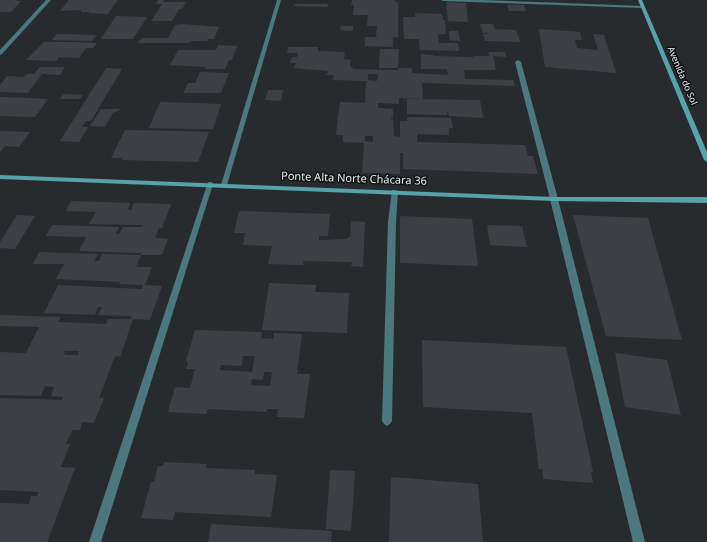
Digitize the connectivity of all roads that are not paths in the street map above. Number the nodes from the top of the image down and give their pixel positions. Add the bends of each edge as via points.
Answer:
1 (49, 0) edge
2 (279, 0) edge
3 (443, 0) edge
4 (640, 0) edge
5 (644, 7) junction
6 (0, 53) edge
7 (518, 62) dead end
8 (707, 160) edge
9 (0, 177) edge
10 (210, 184) junction
11 (224, 184) junction
12 (394, 192) junction
13 (554, 199) junction
14 (707, 200) edge
15 (387, 420) dead end
16 (95, 542) edge
17 (638, 542) edge

1 - 6 street
2 - 11 street
3 - 5 street
4 - 5 street, Avenida do Sol
5 - 8 street, Avenida do Sol
7 - 13 street
9 - 10 street, Ponte Alta Norte Chácara 36
10 - 11 street, Ponte Alta Norte Chácara 36
10 - 16 street
11 - 12 street, Ponte Alta Norte Chácara 36
12 - 13 street, Ponte Alta Norte Chácara 36
12 - 15 street
13 - 14 street, Ponte Alta Norte Chácara 36
13 - 17 street

